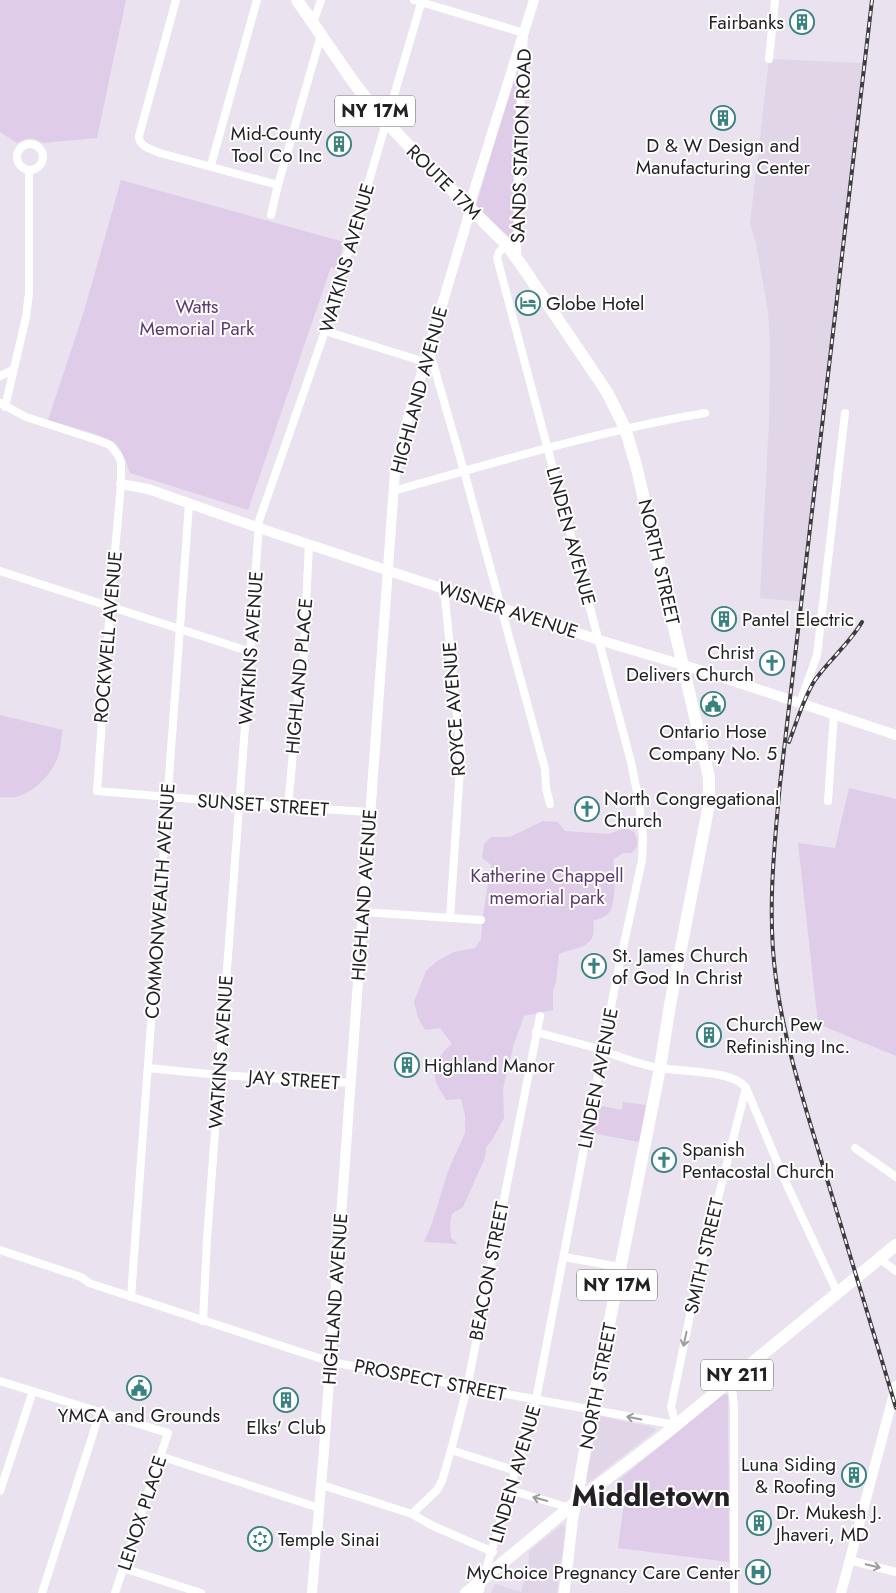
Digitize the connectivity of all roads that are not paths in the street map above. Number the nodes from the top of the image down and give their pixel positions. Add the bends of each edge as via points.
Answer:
1 (176, 0) edge
2 (257, 0) edge
3 (298, 0) edge
4 (321, 0) edge
5 (534, 0) edge
6 (775, 0) edge
7 (419, 1) edge
8 (313, 22) junction
9 (524, 33) junction
10 (321, 35) junction
11 (769, 59) dead end
12 (386, 123) junction
13 (211, 165) junction
14 (29, 170) dead end
15 (278, 185) junction
16 (470, 208) junction
17 (271, 215) dead end
18 (507, 245) junction
19 (520, 263) junction
20 (325, 331) junction
21 (429, 349) junction
22 (425, 362) junction
23 (13, 370) junction
24 (0, 376) edge
25 (3, 405) edge
26 (705, 412) dead end
27 (845, 413) dead end
28 (625, 428) junction
29 (547, 448) junction
30 (464, 471) junction
31 (121, 484) junction
32 (393, 490) junction
33 (190, 504) junction
34 (260, 528) junction
35 (308, 544) junction
36 (388, 570) junction
37 (0, 571) edge
38 (444, 589) junction
39 (110, 607) junction
40 (501, 608) junction
41 (179, 630) junction
42 (599, 640) junction
43 (251, 652) junction
44 (684, 665) junction
45 (800, 703) junction
46 (834, 713) junction
47 (896, 735) edge
48 (97, 791) joint
49 (168, 797) junction
50 (828, 801) dead end
51 (240, 803) junction
52 (550, 804) dead end
53 (288, 807) junction
54 (370, 812) junction
55 (363, 912) junction
56 (450, 918) junction
57 (481, 920) dead end
58 (540, 1016) dead end
59 (536, 1032) junction
60 (603, 1050) junction
61 (148, 1068) junction
62 (660, 1068) junction
63 (219, 1075) junction
64 (351, 1083) junction
65 (746, 1088) junction
66 (855, 1148) dead end
67 (896, 1177) edge
68 (896, 1245) edge
69 (0, 1250) edge
70 (564, 1257) junction
71 (880, 1259) junction
72 (620, 1267) junction
73 (896, 1272) edge
74 (837, 1292) junction
75 (132, 1297) junction
76 (203, 1321) junction
77 (331, 1362) junction
78 (731, 1380) junction
79 (0, 1381) edge
80 (896, 1386) edge
81 (467, 1388) junction
82 (33, 1391) junction
83 (536, 1400) junction
84 (592, 1410) junction
85 (100, 1412) junction
86 (676, 1425) junction
87 (451, 1450) junction
88 (160, 1456) junction
89 (516, 1471) junction
90 (322, 1485) junction
91 (510, 1490) junction
92 (0, 1491) edge
93 (573, 1505) junction
94 (319, 1508) junction
95 (412, 1514) junction
96 (493, 1552) junction
97 (850, 1560) junction
98 (124, 1568) junction
99 (896, 1572) edge
100 (485, 1577) junction
101 (42, 1593) edge
102 (115, 1593) edge
103 (201, 1593) edge
104 (312, 1593) edge
105 (466, 1593) edge
106 (479, 1593) edge
107 (564, 1593) edge
108 (734, 1593) edge
109 (841, 1593) edge

1 - 13 street via 139,141 160,153
2 - 13 street
3 - 8 main road, ROUTE 17M / NY 17M
4 - 8 street
5 - 9 street, HIGHLAND AVENUE
6 - 11 street
7 - 9 street
7 - 12 street, WATKINS AVENUE
8 - 10 main road, ROUTE 17M / NY 17M
9 - 16 street, HIGHLAND AVENUE
9 - 19 street, SANDS STATION ROAD via 519,134
10 - 12 main road, ROUTE 17M / NY 17M
10 - 15 street
12 - 16 main road, ROUTE 17M / NY 17M
12 - 20 street, WATKINS AVENUE
13 - 15 street
14 - 23 street via 29,293
15 - 17 street
16 - 18 main road, ROUTE 17M / NY 17M
16 - 21 street, HIGHLAND AVENUE
18 - 19 main road, ROUTE 17M / NY 17M
18 - 29 street, LINDEN AVENUE via 497,258
19 - 28 main road, NORTH STREET / NY 17M via 607,392
20 - 22 street
20 - 34 street, WATKINS AVENUE via 259,521
21 - 22 street, HIGHLAND AVENUE
21 - 30 street
22 - 32 street, HIGHLAND AVENUE via 399,454
23 - 24 street
23 - 25 street
25 - 31 street, ROCKWELL AVENUE via 26,417 110,446 121,462
26 - 28 street
27 - 45 street via 817,655
28 - 29 street
28 - 44 main road, NORTH STREET / NY 17M
29 - 30 street
29 - 42 street, LINDEN AVENUE
30 - 32 street
30 - 40 street
31 - 33 street, WISNER AVENUE via 148,489
31 - 39 street, ROCKWELL AVENUE
32 - 36 street, HIGHLAND AVENUE
33 - 34 street, WISNER AVENUE
33 - 41 street, COMMONWEALTH AVENUE
34 - 35 street, WISNER AVENUE
34 - 43 street, WATKINS AVENUE
35 - 36 street, WISNER AVENUE
35 - 53 street, HIGHLAND PLACE via 303,667
36 - 38 street, WISNER AVENUE
36 - 54 street, HIGHLAND AVENUE
37 - 39 street
38 - 40 street, WISNER AVENUE
38 - 56 street, ROYCE AVENUE via 462,753
39 - 41 street
39 - 48 street, ROCKWELL AVENUE
40 - 42 street, WISNER AVENUE
40 - 52 street via 545,769
41 - 43 street
41 - 49 street, COMMONWEALTH AVENUE
42 - 44 street, WISNER AVENUE
42 - 60 street, LINDEN AVENUE via 631,762 643,838 642,860
43 - 51 street, WATKINS AVENUE
44 - 45 street, WISNER AVENUE
44 - 62 main road, NORTH STREET / NY 17M via 709,777 709,798
45 - 46 street, WISNER AVENUE
46 - 47 street, WISNER AVENUE
46 - 50 street
48 - 49 street, SUNSET STREET
49 - 51 street, SUNSET STREET
49 - 61 street, COMMONWEALTH AVENUE
51 - 53 street, SUNSET STREET
51 - 63 street, WATKINS AVENUE
53 - 54 street, SUNSET STREET
54 - 55 street, HIGHLAND AVENUE
55 - 56 street
55 - 64 street, HIGHLAND AVENUE
56 - 57 street
58 - 59 street, BEACON STREET
59 - 60 street
59 - 81 street, BEACON STREET
60 - 62 street
60 - 70 street, LINDEN AVENUE
61 - 63 street, JAY STREET
61 - 75 street, COMMONWEALTH AVENUE
62 - 65 street via 692,1070 735,1079
62 - 72 main road, NORTH STREET / NY 17M
63 - 64 street, JAY STREET
63 - 76 street, WATKINS AVENUE
64 - 77 street, HIGHLAND AVENUE
65 - 74 street
65 -> 86 street, SMITH STREET via 698,1277 670,1407
66 - 67 street
68 - 71 main road, NY 211
69 - 75 street, PROSPECT STREET
70 - 72 street
70 - 83 street, LINDEN AVENUE
71 - 73 street
71 - 74 main road, NY 211
72 - 84 main road, NORTH STREET / NY 17M
74 - 78 main road, NY 211
75 - 76 street, PROSPECT STREET
76 - 77 street, PROSPECT STREET
77 - 81 street, PROSPECT STREET
77 - 90 street, HIGHLAND AVENUE
78 - 86 main road, NY 211
78 - 108 street via 734,1406
79 - 82 street
80 - 97 street
81 - 83 street, PROSPECT STREET
81 - 87 street, BEACON STREET
82 - 85 street
82 - 92 street
83 - 84 street, PROSPECT STREET
83 - 89 street, LINDEN AVENUE
86 -> 84 street, PROSPECT STREET
84 - 93 main road, NORTH STREET / NY 17M
85 - 88 street, LENOX PLACE via 168,1433
85 - 101 street
86 - 93 main road, NY 211
87 - 89 street
87 - 95 street, BEACON STREET via 437,1490
88 - 94 street
88 - 98 street, LENOX PLACE
89 - 91 street, LINDEN AVENUE
90 - 94 street, HIGHLAND AVENUE
90 - 95 street
93 -> 91 street
91 - 96 street, LINDEN AVENUE
93 - 100 main road
93 - 107 main road, NORTH STREET
94 - 104 street, HIGHLAND AVENUE
95 - 96 street
96 - 100 street, LINDEN AVENUE
97 -> 99 street
97 - 109 street
98 - 102 street, LENOX PLACE
98 - 103 street
100 - 105 main road
100 - 106 street, LINDEN AVENUE

